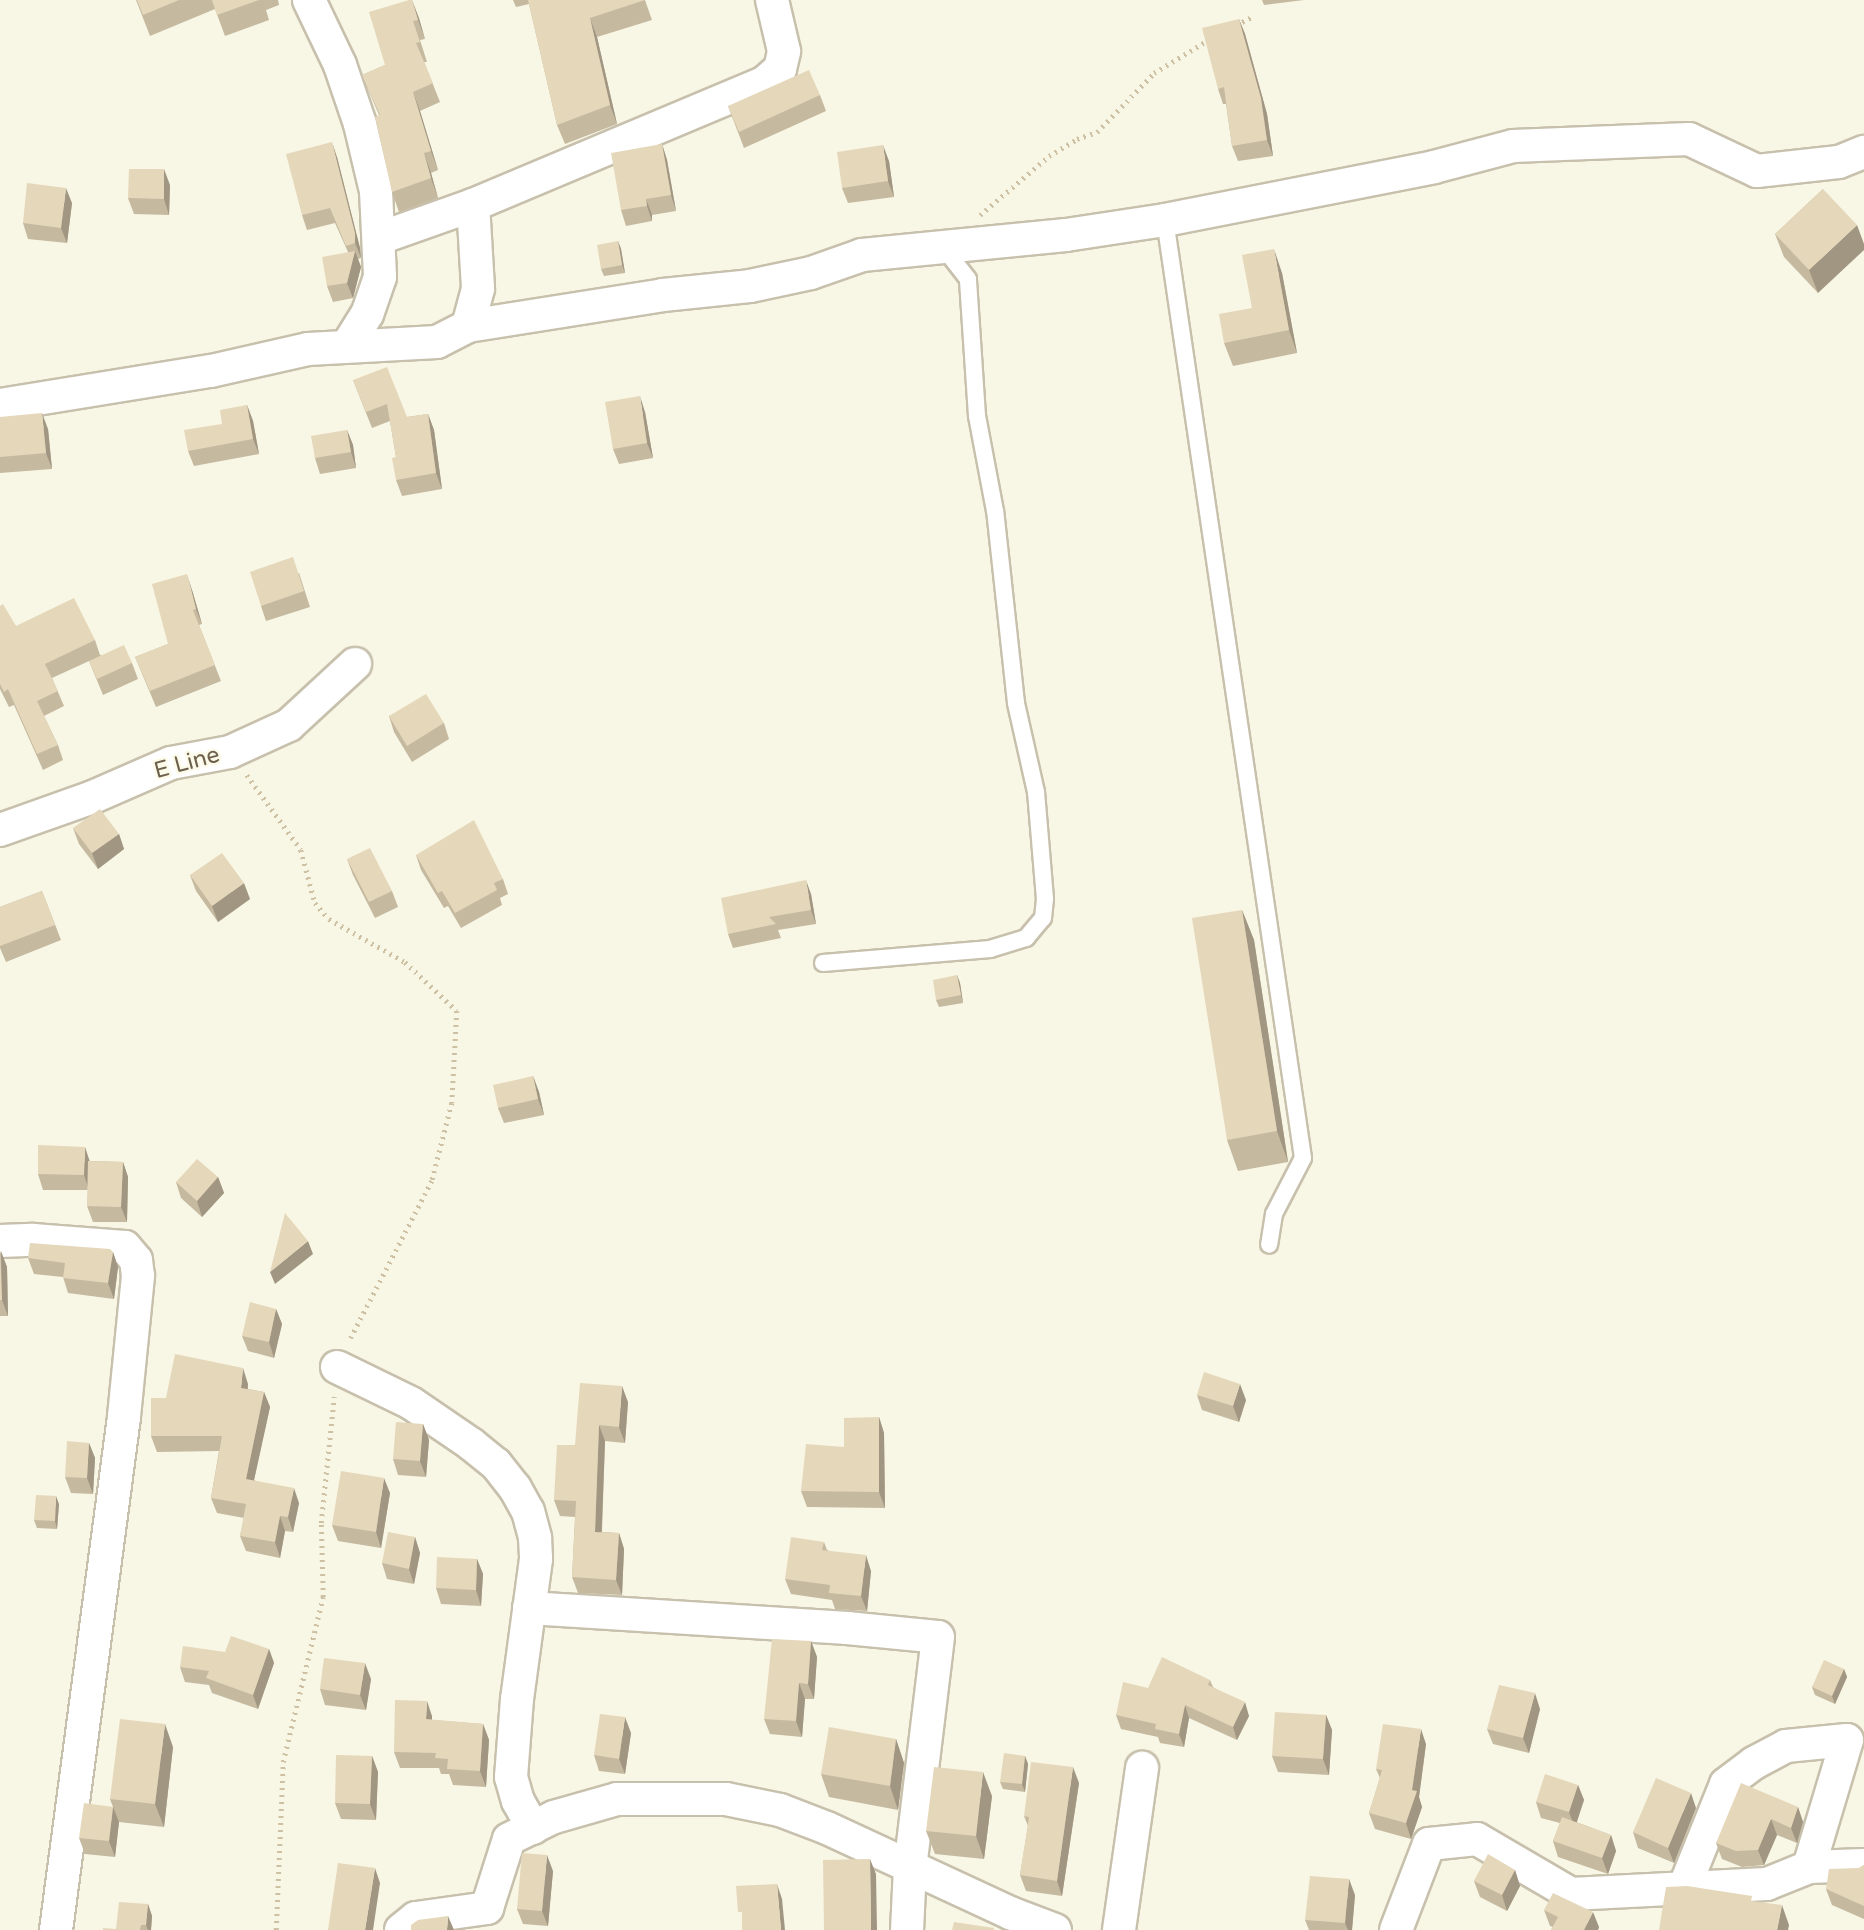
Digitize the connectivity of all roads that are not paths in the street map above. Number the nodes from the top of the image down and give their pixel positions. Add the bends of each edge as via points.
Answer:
1 (309, 0) edge
2 (772, 0) edge
3 (1864, 152) edge
4 (472, 205) junction
5 (1165, 220) junction
6 (380, 238) junction
7 (952, 246) junction
8 (468, 326) junction
9 (346, 346) junction
10 (0, 405) edge
11 (355, 664) dead end
12 (0, 830) edge
13 (823, 963) dead end
14 (0, 1241) edge
15 (1269, 1245) dead end
16 (337, 1367) road end
17 (529, 1608) junction
18 (1142, 1768) dead end
19 (533, 1828) junction
20 (1864, 1865) edge
21 (910, 1867) junction
22 (1809, 1867) junction
23 (1684, 1888) junction
24 (486, 1919) edge
25 (56, 1930) edge
26 (401, 1930) edge
27 (907, 1930) edge
28 (1055, 1930) edge
29 (1119, 1930) edge
30 (1396, 1930) edge

1 - 6 street via 340,65 360,124 376,191
2 - 4 street via 784,51 780,69 765,82
3 - 5 street via 1839,162 1757,171 1689,139 1513,146 1434,167
4 - 6 street
4 - 8 street via 478,288
5 - 7 street
5 - 15 lane via 1303,1158 1275,1214
6 - 9 street via 375,296
7 - 8 street via 862,255 811,273 750,286
7 - 13 lane via 968,279 977,416 995,511 1016,703 1036,792 1043,918 1026,938 989,949
8 - 9 street via 437,342
9 - 10 street
11 - 12 street, E Line via 289,724 230,752 171,763
14 - 25 street via 125,1247 136,1260 138,1276
16 - 17 street via 411,1403 496,1464 528,1511 535,1538
17 - 19 street via 511,1777
17 - 21 street via 938,1637
18 - 29 street
19 - 21 street via 554,1817 617,1799 726,1799 780,1810
19 - 24 street via 509,1839
20 - 22 street
21 - 27 street
21 - 28 street
22 - 23 street via 1767,1884
22 - 23 street via 1847,1740 1786,1746 1726,1784
23 - 30 street via 1571,1894 1477,1839 1429,1844
24 - 26 street via 416,1918

